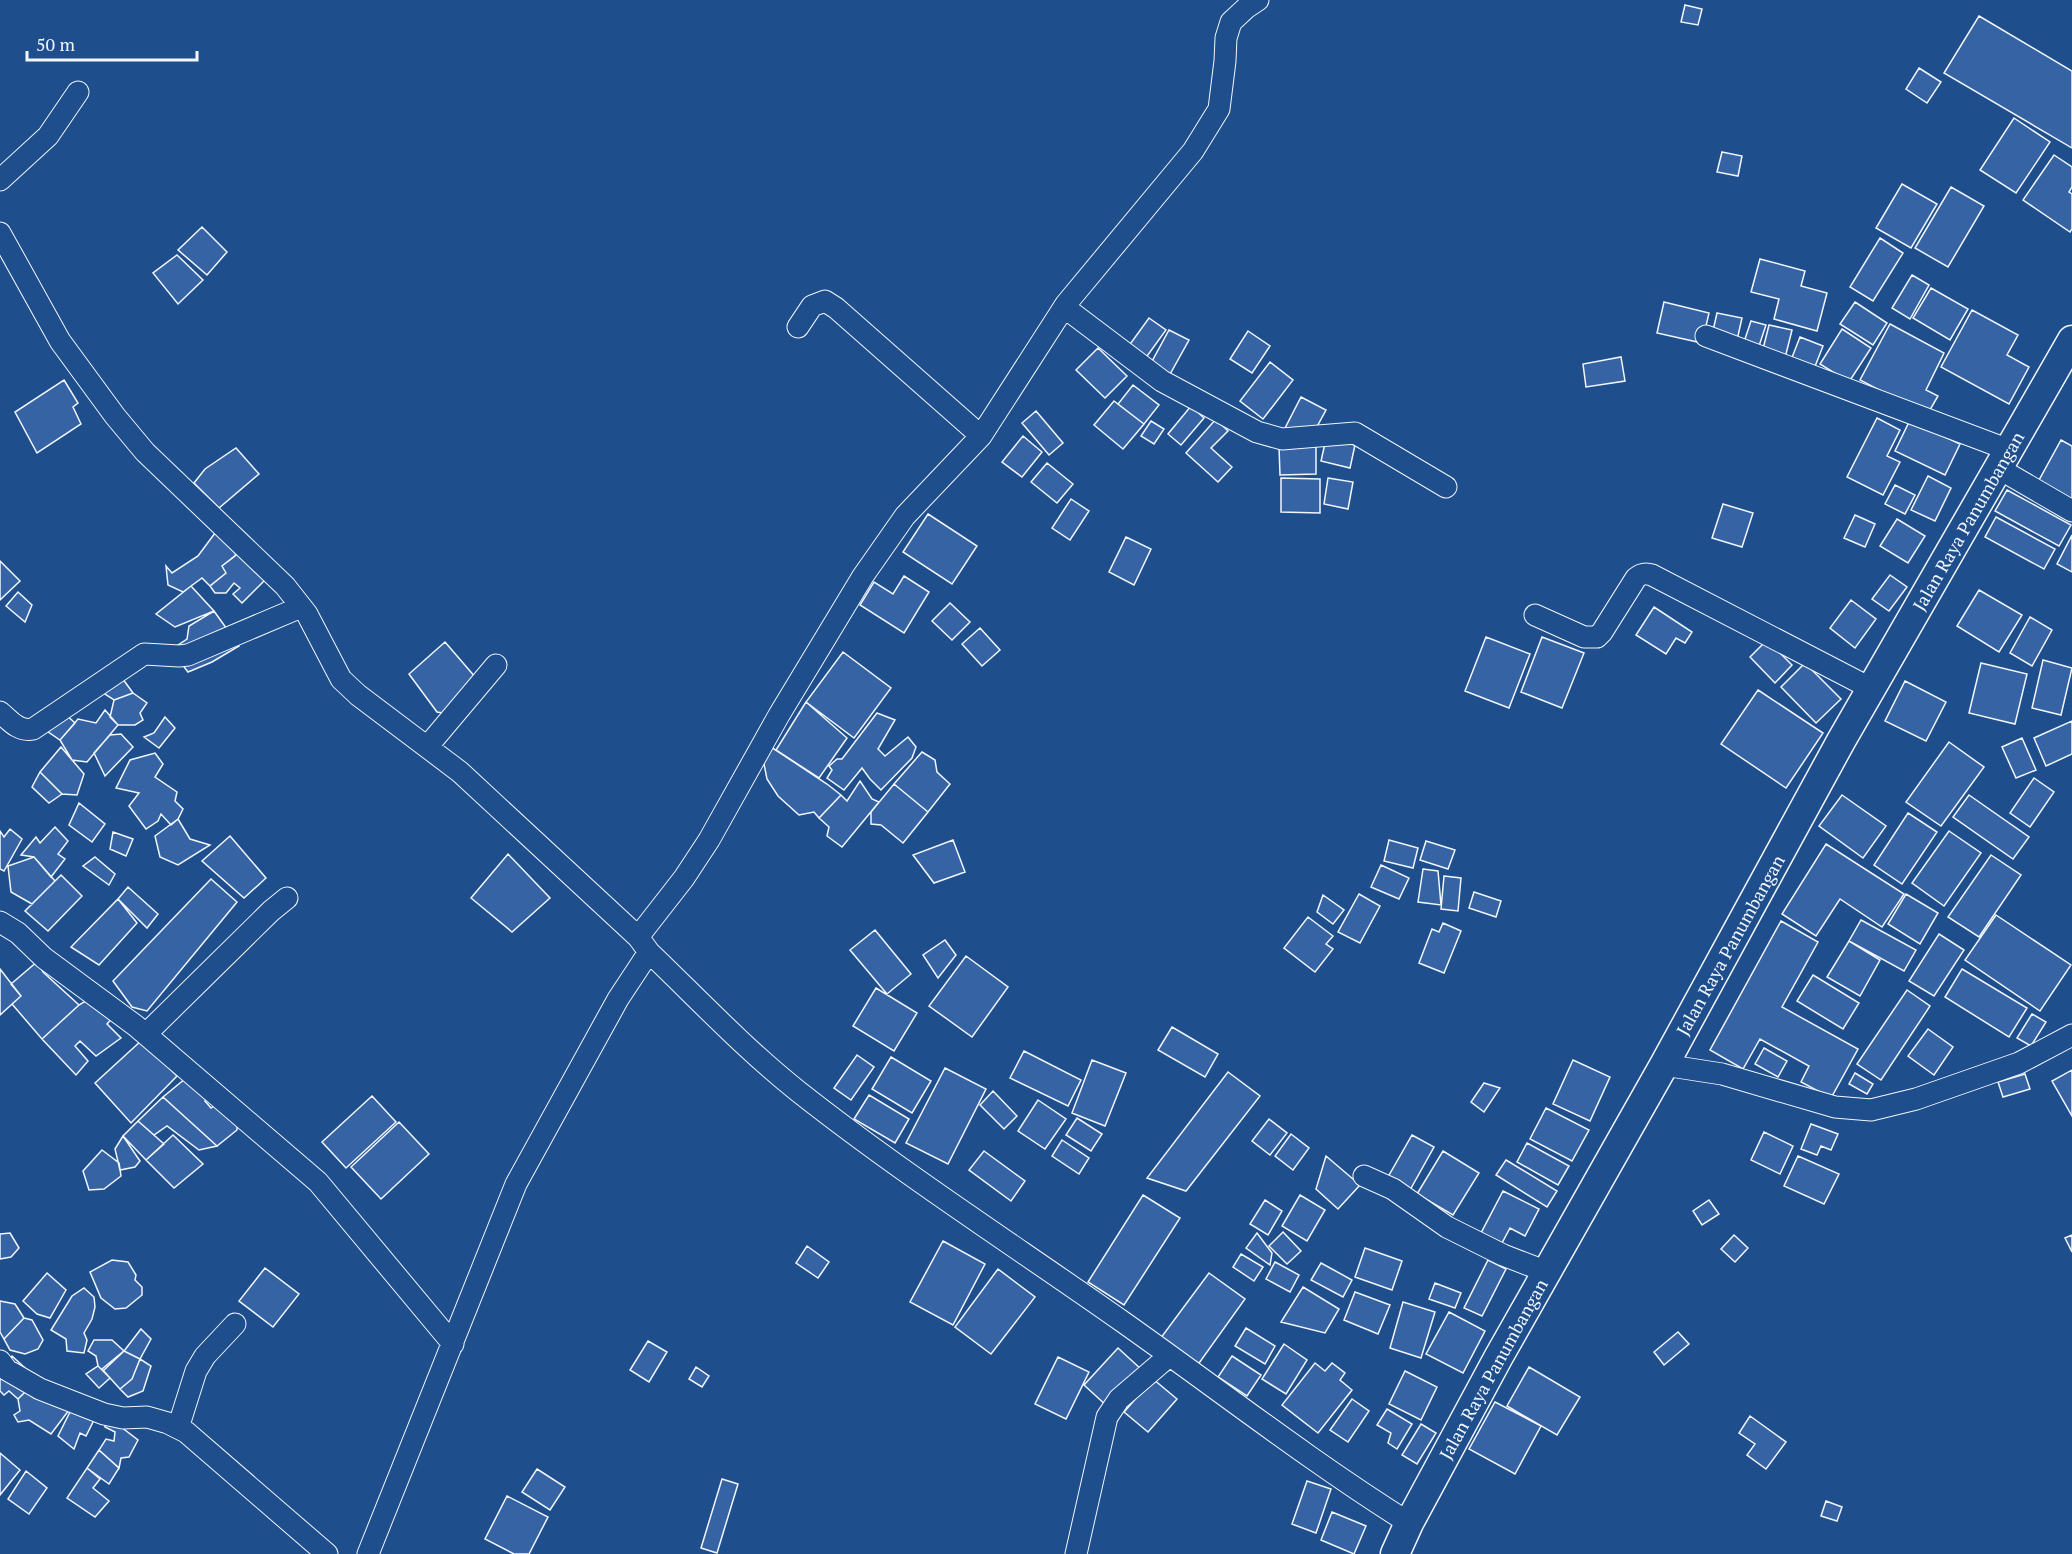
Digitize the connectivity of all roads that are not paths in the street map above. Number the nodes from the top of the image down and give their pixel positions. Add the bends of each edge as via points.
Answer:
1 (1258, 0) edge
2 (78, 92) dead end
3 (0, 180) edge
4 (0, 233) edge
5 (1064, 307) junction
6 (798, 327) dead end
7 (1706, 336) dead end
8 (2072, 340) edge
9 (981, 436) junction
10 (2004, 459) junction
11 (1446, 487) dead end
12 (2072, 512) edge
13 (301, 607) junction
14 (1535, 615) dead end
15 (496, 665) dead end
16 (1872, 689) junction
17 (0, 712) edge
18 (427, 747) junction
19 (287, 898) dead end
20 (0, 922) edge
21 (643, 944) junction
22 (146, 1034) junction
23 (2072, 1035) edge
24 (1664, 1065) junction
25 (1364, 1176) dead end
26 (1547, 1272) junction
27 (235, 1324) dead end
28 (453, 1344) junction
29 (1169, 1356) junction
30 (0, 1361) edge
31 (177, 1428) junction
32 (1409, 1522) junction
33 (327, 1554) edge
34 (368, 1554) edge
35 (1076, 1554) edge
36 (1395, 1554) edge

1 - 5 street via 1231,22 1219,109 1198,142
2 - 3 street via 48,136
4 - 13 street via 49,325 115,417 153,459 285,585
5 - 9 street
5 - 11 street via 1162,381 1257,432 1282,439 1355,434
6 - 9 street via 812,306 825,301
7 - 10 street
8 - 10 main road, Jalan Raya Panumbangan
9 - 21 street via 905,516 863,576 709,840
10 - 12 street
10 - 16 main road, Jalan Raya Panumbangan
13 - 17 street via 188,655 144,654 33,729 20,729
13 - 18 street via 341,679
14 - 16 street via 1584,637 1597,636 1636,578 1646,573
15 - 18 street
16 - 24 main road, Jalan Raya Panumbangan
18 - 21 street via 460,772
19 - 22 street
20 - 22 street
21 - 28 street via 618,999 516,1184
21 - 29 street via 798,1092
22 - 28 street via 318,1182
23 - 24 street via 2019,1063 1916,1099 1871,1110 1835,1107 1722,1074
24 - 26 main road, Jalan Raya Panumbangan
25 - 26 street via 1393,1190 1447,1227
26 - 32 main road, Jalan Raya Panumbangan
27 - 31 street via 204,1356
28 - 34 street
29 - 32 street via 1363,1494
29 - 35 street via 1119,1399 1107,1417
30 - 31 street via 7,1370 40,1389 104,1414 147,1417
31 - 33 street via 194,1438
32 - 36 main road, Jalan Raya Panumbangan

